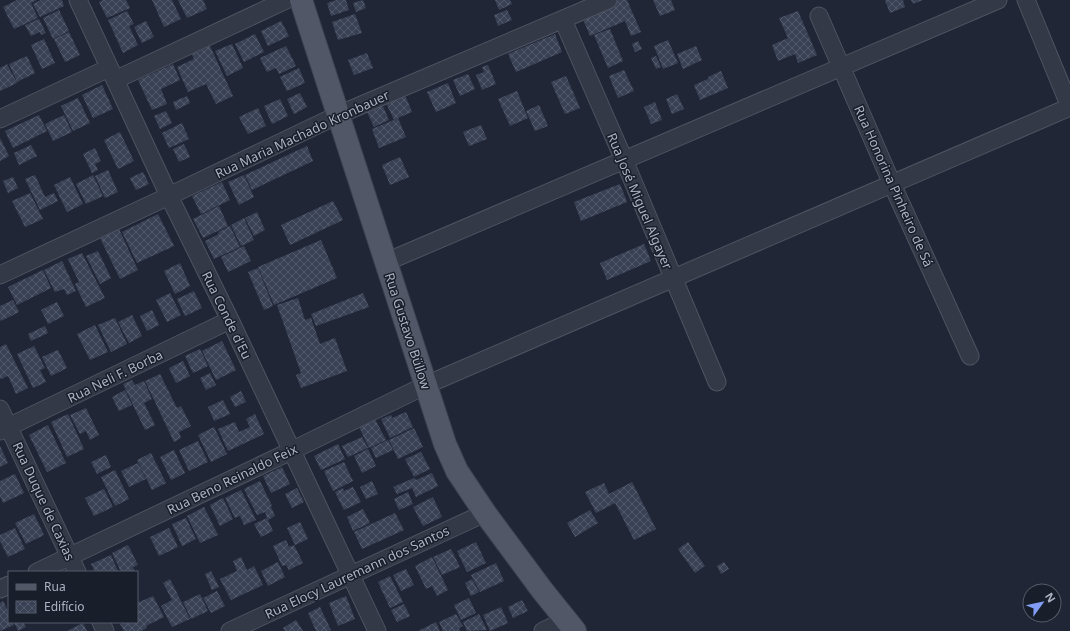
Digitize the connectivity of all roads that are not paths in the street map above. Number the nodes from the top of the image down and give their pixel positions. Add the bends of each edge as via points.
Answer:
1 (78, 0) edge
2 (286, 0) edge
3 (301, 0) edge
4 (608, 0) edge
5 (998, 0) edge
6 (1026, 0) edge
7 (819, 16) dead end
8 (563, 20) junction
9 (842, 67) junction
10 (112, 74) junction
11 (1070, 107) edge
12 (338, 115) junction
13 (0, 119) edge
14 (624, 160) junction
15 (892, 184) junction
16 (169, 196) junction
17 (386, 262) junction
18 (0, 275) edge
19 (673, 278) junction
20 (230, 320) junction
21 (970, 356) dead end
22 (717, 382) dead end
23 (426, 385) junction
24 (0, 409) edge
25 (4, 429) edge
26 (291, 451) junction
27 (485, 514) junction
28 (73, 564) edge
29 (42, 571) edge
30 (350, 576) junction
31 (570, 626) edge
32 (230, 631) edge
33 (377, 631) edge
34 (543, 631) edge

1 - 10 street, Rua Conde d'Eu
2 - 10 street
3 - 12 main road, Rua Gustavo Büllow
4 - 8 street, Rua Maria Machado Kronbauer
5 - 9 street
6 - 11 street
7 - 9 street, Rua Honorina Pinheiro de Sá
8 - 12 street, Rua Maria Machado Kronbauer
8 - 14 street, Rua José Miguel Algayer
9 - 14 street
9 - 15 street, Rua Honorina Pinheiro de Sá
10 - 13 street
10 - 16 street, Rua Conde d'Eu
11 - 15 street, Rua Beno Reinaldo Feix
12 - 16 street, Rua Maria Machado Kronbauer
12 - 17 main road, Rua Gustavo Büllow
14 - 17 street
14 - 19 street, Rua José Miguel Algayer
15 - 19 street, Rua Beno Reinaldo Feix
15 - 21 street, Rua Honorina Pinheiro de Sá
16 - 18 street, Rua Maria Machado Kronbauer
16 - 20 street, Rua Conde d'Eu
17 - 23 main road, Rua Gustavo Büllow
19 - 22 street, Rua José Miguel Algayer
19 - 23 street, Rua Beno Reinaldo Feix
20 - 25 street, Rua Neli F. Borba
20 - 26 street, Rua Conde d'Eu
23 - 26 street, Rua Beno Reinaldo Feix
23 - 27 main road, Rua Gustavo Büllow via 445,444 457,471
24 - 25 street, Rua Duque de Caxias
25 - 28 street, Rua Duque de Caxias
26 - 28 street, Rua Beno Reinaldo Feix
26 - 30 street, Rua Conde d'Eu
27 - 30 street, Rua Elocy Lauremann dos Santos
27 - 31 main road, Rua Gustavo Büllow
28 - 29 street, Rua Beno Reinaldo Feix
30 - 32 street, Rua Elocy Lauremann dos Santos
30 - 33 street, Rua Conde d'Eu
31 - 34 street

